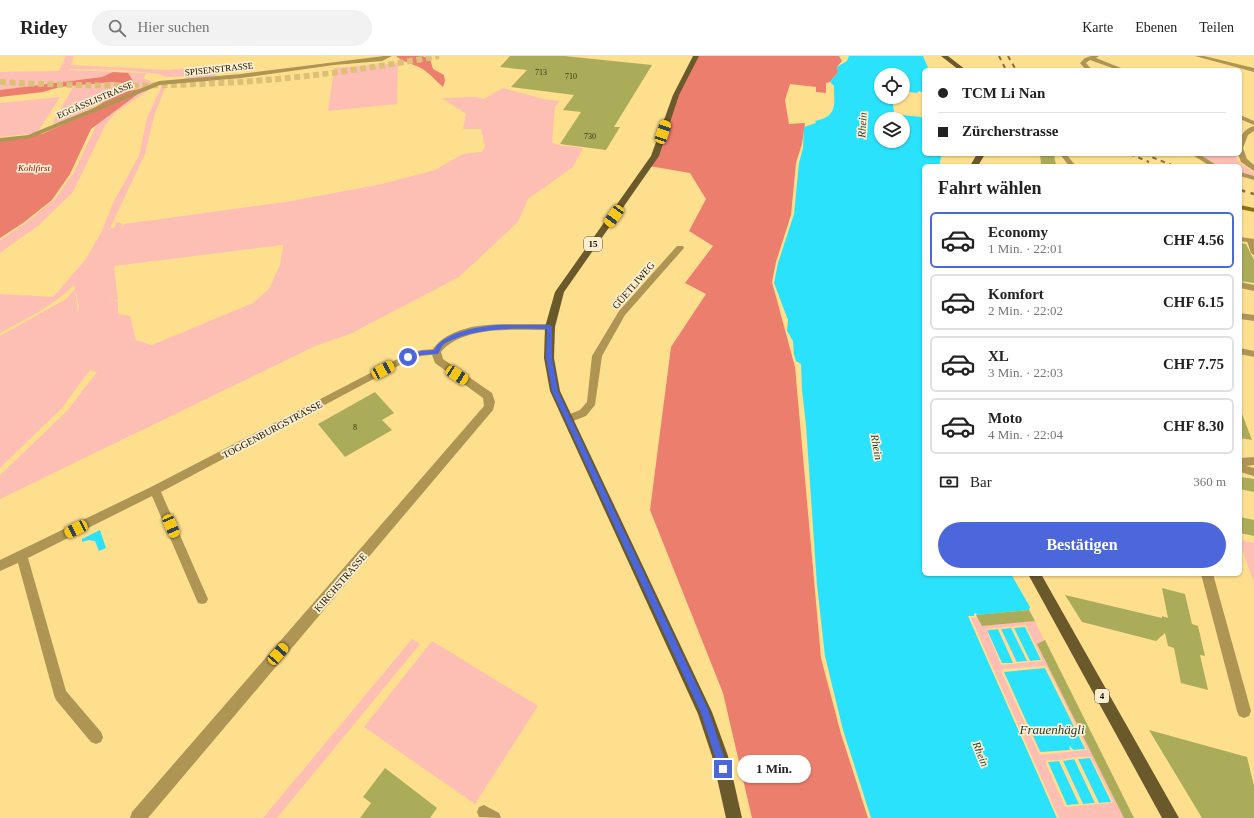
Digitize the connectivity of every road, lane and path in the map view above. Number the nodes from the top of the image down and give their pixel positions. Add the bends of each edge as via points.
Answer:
1 (389, 56) edge
2 (696, 56) edge
3 (944, 56) edge
4 (1097, 56) edge
5 (1198, 56) edge
6 (1089, 58) junction
7 (960, 68) edge
8 (1087, 68) edge
9 (1117, 68) edge
10 (1254, 70) edge
11 (168, 82) joint
12 (1242, 118) edge
13 (1254, 123) edge
14 (1254, 128) edge
15 (0, 140) edge
16 (1242, 143) edge
17 (1242, 154) edge
18 (1065, 156) edge
19 (1198, 156) edge
20 (1071, 164) edge
21 (1212, 164) edge
22 (1254, 169) edge
23 (1242, 175) edge
24 (1254, 178) edge
25 (1242, 207) edge
26 (1254, 210) edge
27 (1242, 239) edge
28 (1252, 241) edge
29 (680, 248) dead end
30 (1254, 252) edge
31 (1242, 286) edge
32 (1254, 288) edge
33 (1242, 316) edge
34 (1254, 318) edge
35 (550, 327) junction
36 (436, 352) junction
37 (1242, 352) edge
38 (1254, 354) edge
39 (568, 419) junction
40 (1254, 461) edge
41 (1242, 462) edge
42 (1242, 469) edge
43 (1254, 472) edge
44 (155, 490) junction
45 (22, 556) junction
46 (0, 566) edge
47 (1035, 576) edge
48 (1208, 576) edge
49 (202, 599) dead end
50 (1244, 711) dead end
51 (96, 737) dead end
52 (138, 818) edge
53 (734, 818) edge
54 (1170, 818) edge

1 - 11 street, SPISENSTRASSE via 382,59
2 - 35 main road, 15 via 676,95 659,145 648,167 566,283
3 - 7 main road
4 - 6 street
5 - 10 street
6 - 8 street via 1083,63
6 - 9 street
11 - 15 street, EGGÄSSLISTRASSE via 142,89 29,138
12 - 13 street
14 - 16 street via 1245,134
17 - 22 street
18 - 20 street
19 - 21 street
23 - 24 street
25 - 26 main road
27 - 28 street
28 - 30 street
29 - 39 street, GÜETLIWEG via 622,313 597,356 592,403 583,413
31 - 32 street
33 - 34 street
35 - 36 street via 481,329 448,339
35 - 39 main road, 15 via 549,358 553,382
36 - 44 street, TOGGENBURGSTRASSE via 408,357
36 - 52 street, KIRCHSTRASSE via 439,361 446,367 488,396 489,407
37 - 38 street
39 - 53 main road, 15 via 705,712 720,756
40 - 41 street
42 - 43 street
44 - 45 street, TOGGENBURGSTRASSE
44 - 49 street
45 - 46 street, TOGGENBURGSTRASSE
45 - 51 street via 61,695
47 - 54 main road, 4
48 - 50 street

